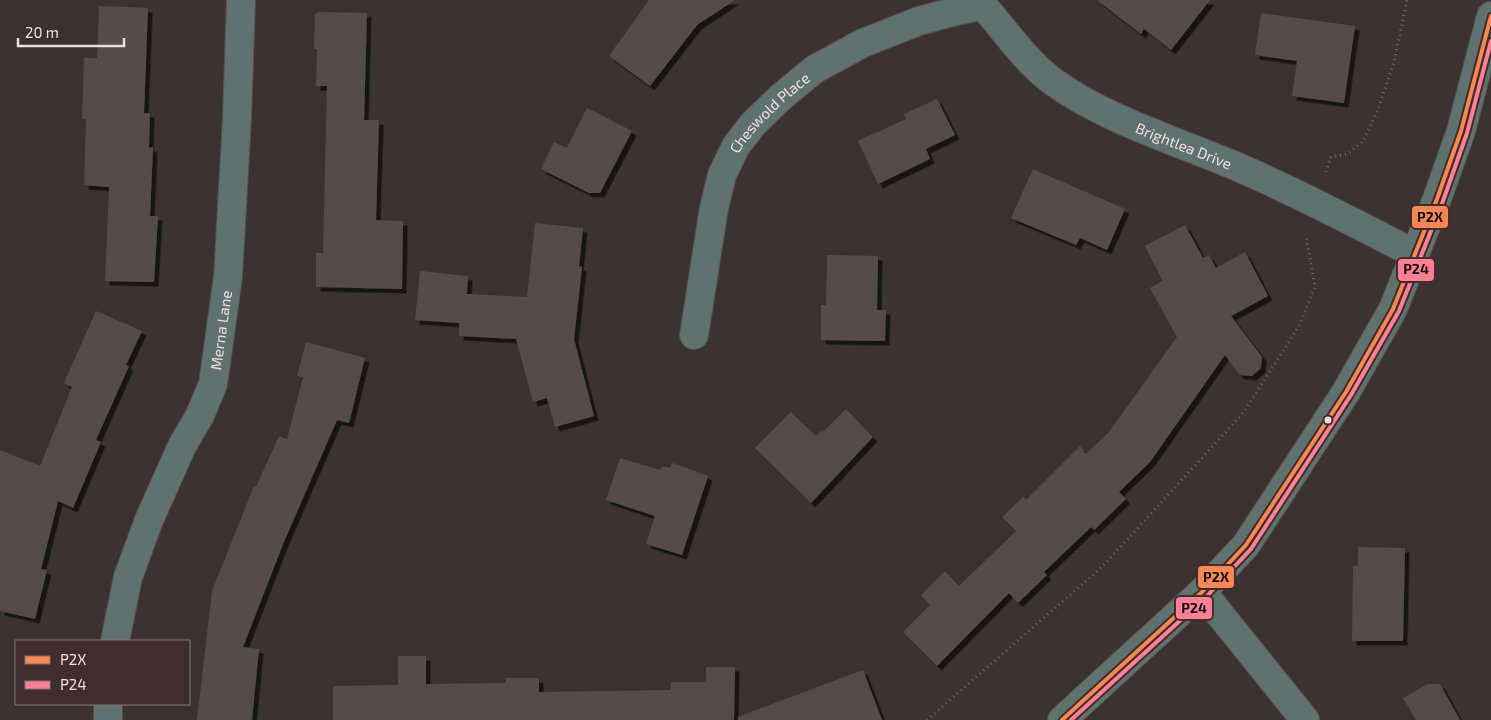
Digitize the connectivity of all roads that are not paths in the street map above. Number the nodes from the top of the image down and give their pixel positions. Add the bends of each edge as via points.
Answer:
1 (241, 0) edge
2 (983, 3) edge
3 (1491, 16) edge
4 (1415, 254) junction
5 (694, 335) dead end
6 (1202, 592) junction
7 (115, 640) edge
8 (108, 705) edge
9 (108, 720) edge
10 (1062, 720) edge
11 (1305, 720) edge

1 - 7 street, Merna Lane via 228,276 213,384 149,520 128,577
2 - 4 street, Brightlea Drive via 1054,83 1092,105 1239,168
2 - 5 street, Cheswold Place via 919,21 863,43 815,69 753,124 736,146 722,175
3 - 4 street via 1461,131
4 - 6 street via 1393,309 1346,392 1246,545
6 - 10 street
6 - 11 street
8 - 9 street

